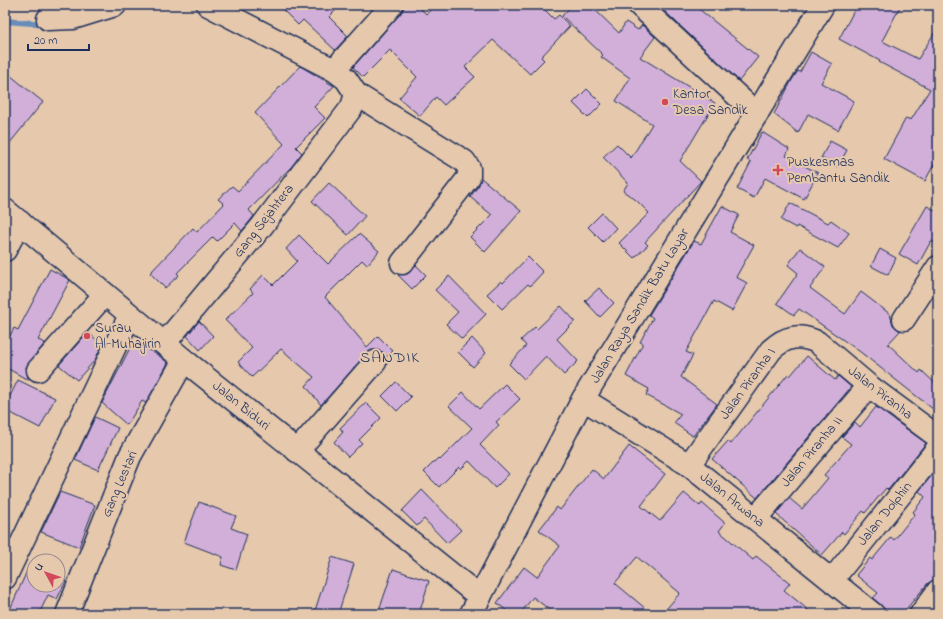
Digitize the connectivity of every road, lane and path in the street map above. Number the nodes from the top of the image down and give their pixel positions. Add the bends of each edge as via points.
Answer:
1 (115, 5) edge
2 (208, 5) edge
3 (392, 5) edge
4 (639, 5) edge
5 (823, 5) edge
6 (48, 19) dead end
7 (334, 70) junction
8 (356, 94) junction
9 (757, 114) junction
10 (12, 216) edge
11 (5, 250) edge
12 (402, 263) dead end
13 (938, 267) edge
14 (105, 294) junction
15 (130, 315) junction
16 (904, 319) dead end
17 (164, 344) junction
18 (824, 348) joint
19 (184, 360) junction
20 (375, 362) dead end
21 (38, 370) dead end
22 (869, 386) junction
23 (583, 399) junction
24 (938, 437) edge
25 (938, 448) edge
26 (297, 451) junction
27 (689, 465) junction
28 (756, 518) junction
29 (5, 578) edge
30 (832, 580) junction
31 (938, 591) edge
32 (476, 608) edge
33 (68, 614) edge
34 (872, 614) edge
35 (921, 614) edge

1 - 6 street via 73,18
2 - 7 street
3 - 7 street
4 - 9 street
5 - 9 street, Jalan Raya Sandik Batu Layar
7 - 8 street via 346,79
8 - 12 street via 464,160 469,168 469,177
8 - 17 street, Gang Sejahtera via 352,107 262,226
9 - 23 street, Jalan Raya Sandik Batu Layar
10 - 11 street
10 - 14 street, Jalan Biduri
13 - 16 street
14 - 15 street, Jalan Biduri
14 - 21 street
15 - 17 street, Jalan Biduri
15 - 29 street
17 - 19 street, Jalan Biduri
18 - 22 street, Jalan Piranha
18 - 27 street, Jalan Piranha I via 807,337 790,337 780,342 771,350
19 - 26 street, Jalan Biduri
19 - 33 street, Gang Lestari via 130,456
20 - 26 street
22 - 24 street, Jalan Piranha
22 - 28 street, Jalan Piranha II
23 - 27 street, Jalan Arwana
23 - 32 street, Jalan Raya Sandik Batu Layar
25 - 30 street, Jalan Dolphin
26 - 32 street, Jalan Biduri
27 - 28 street, Jalan Arwana
28 - 30 street, Jalan Arwana
30 - 34 street, Jalan Arwana
31 - 35 street

